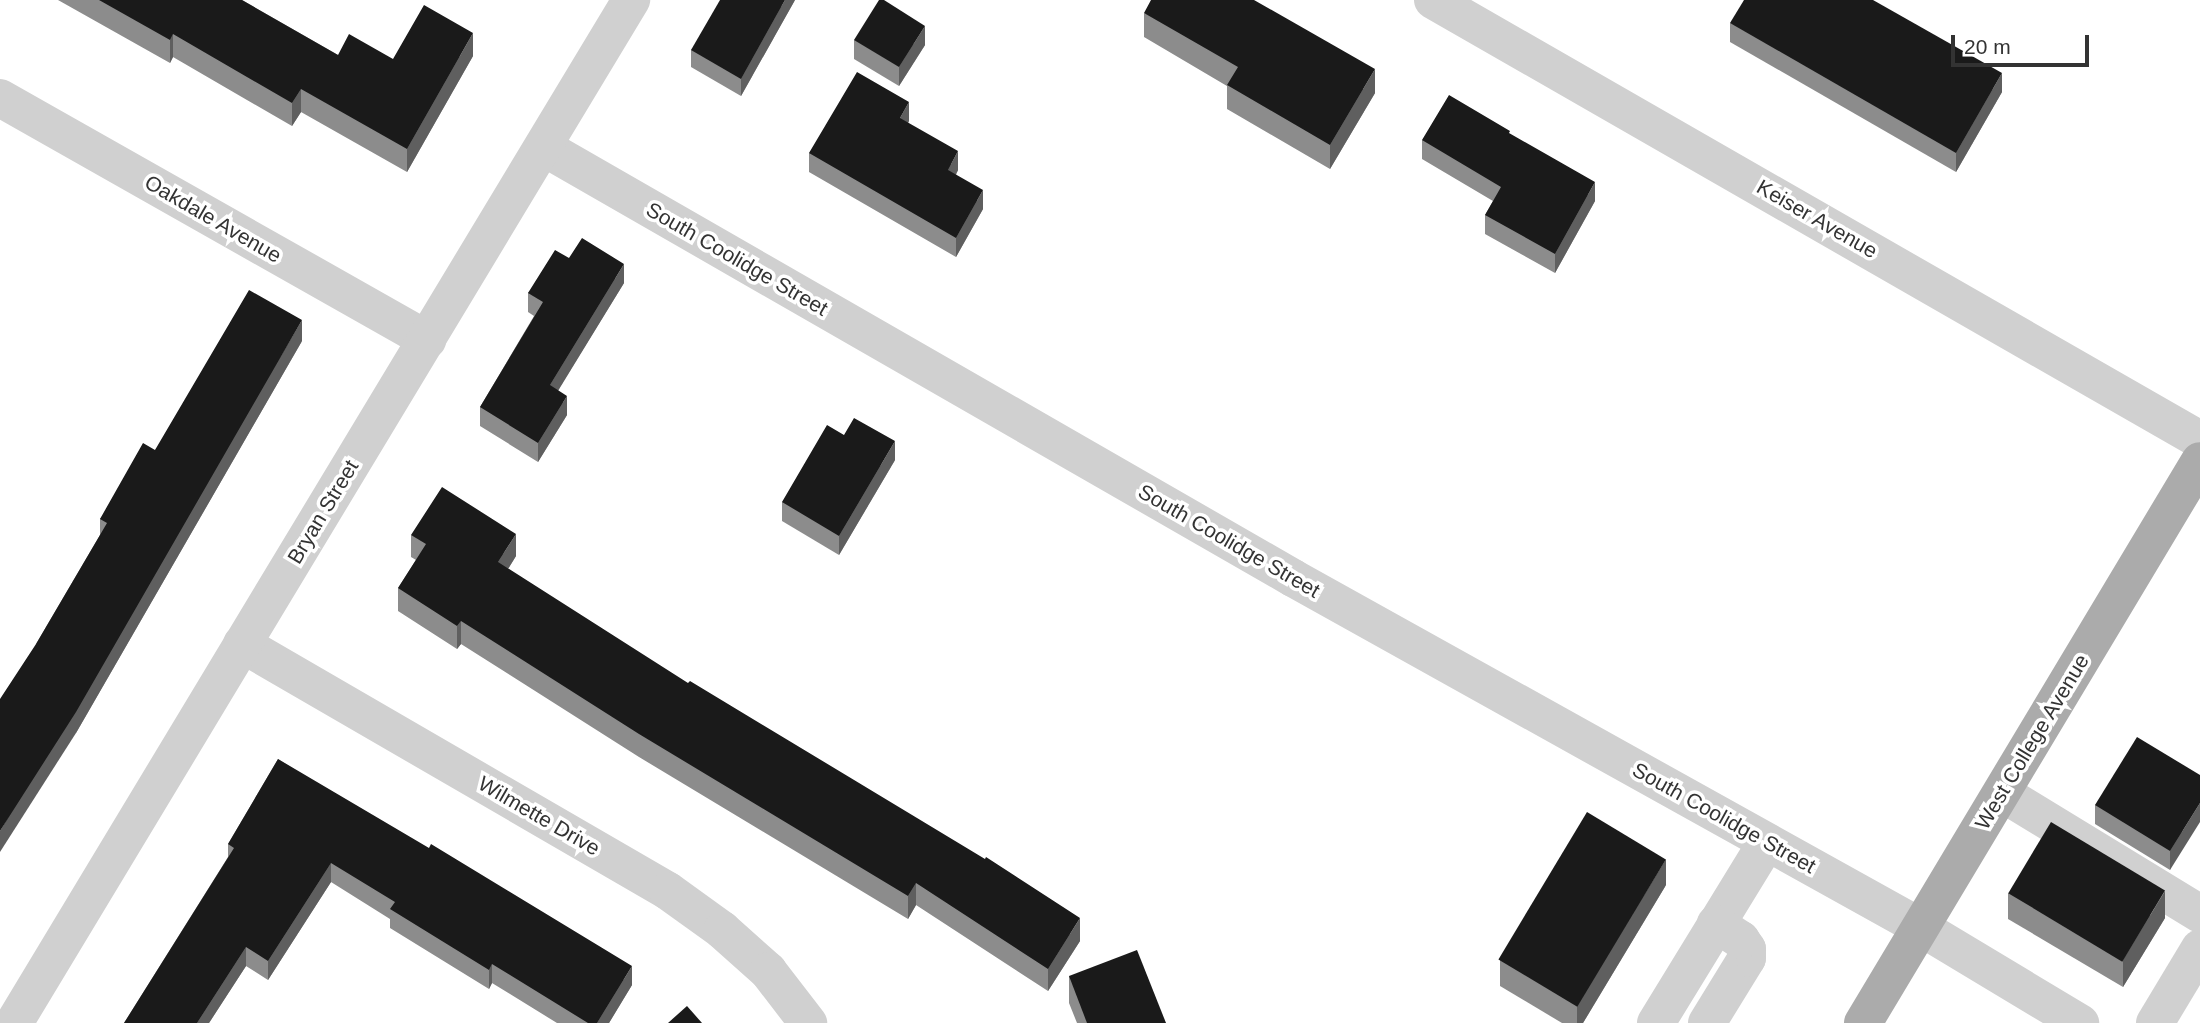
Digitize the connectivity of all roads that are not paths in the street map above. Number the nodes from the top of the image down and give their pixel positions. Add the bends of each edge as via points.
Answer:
1 (631, 0) edge
2 (1433, 0) edge
3 (0, 98) edge
4 (543, 147) junction
5 (427, 340) junction
6 (2200, 440) edge
7 (2200, 461) edge
8 (242, 644) junction
9 (2001, 793) junction
10 (1767, 842) junction
11 (2200, 914) edge
12 (1716, 924) junction
13 (1920, 927) junction
14 (2200, 948) edge
15 (14, 1023) edge
16 (808, 1023) edge
17 (1656, 1023) edge
18 (1707, 1023) edge
19 (1863, 1023) edge
20 (2080, 1023) edge
21 (2155, 1023) edge

1 - 4 street, Bryan Street
2 - 6 street, Keiser Avenue
3 - 5 street, Oakdale Avenue
4 - 5 street, Bryan Street
4 - 10 street, South Coolidge Street via 1281,571
5 - 8 street, Bryan Street
7 - 9 main road, West College Avenue
8 - 15 street, Bryan Street
8 - 16 street, Wilmette Drive via 668,891 768,971
9 - 11 street
9 - 13 main road, West College Avenue
10 - 12 street
10 - 13 street, South Coolidge Street
12 - 17 street
12 - 18 street via 1747,949
13 - 19 main road, West College Avenue
13 - 20 street, South Coolidge Street
14 - 21 street

